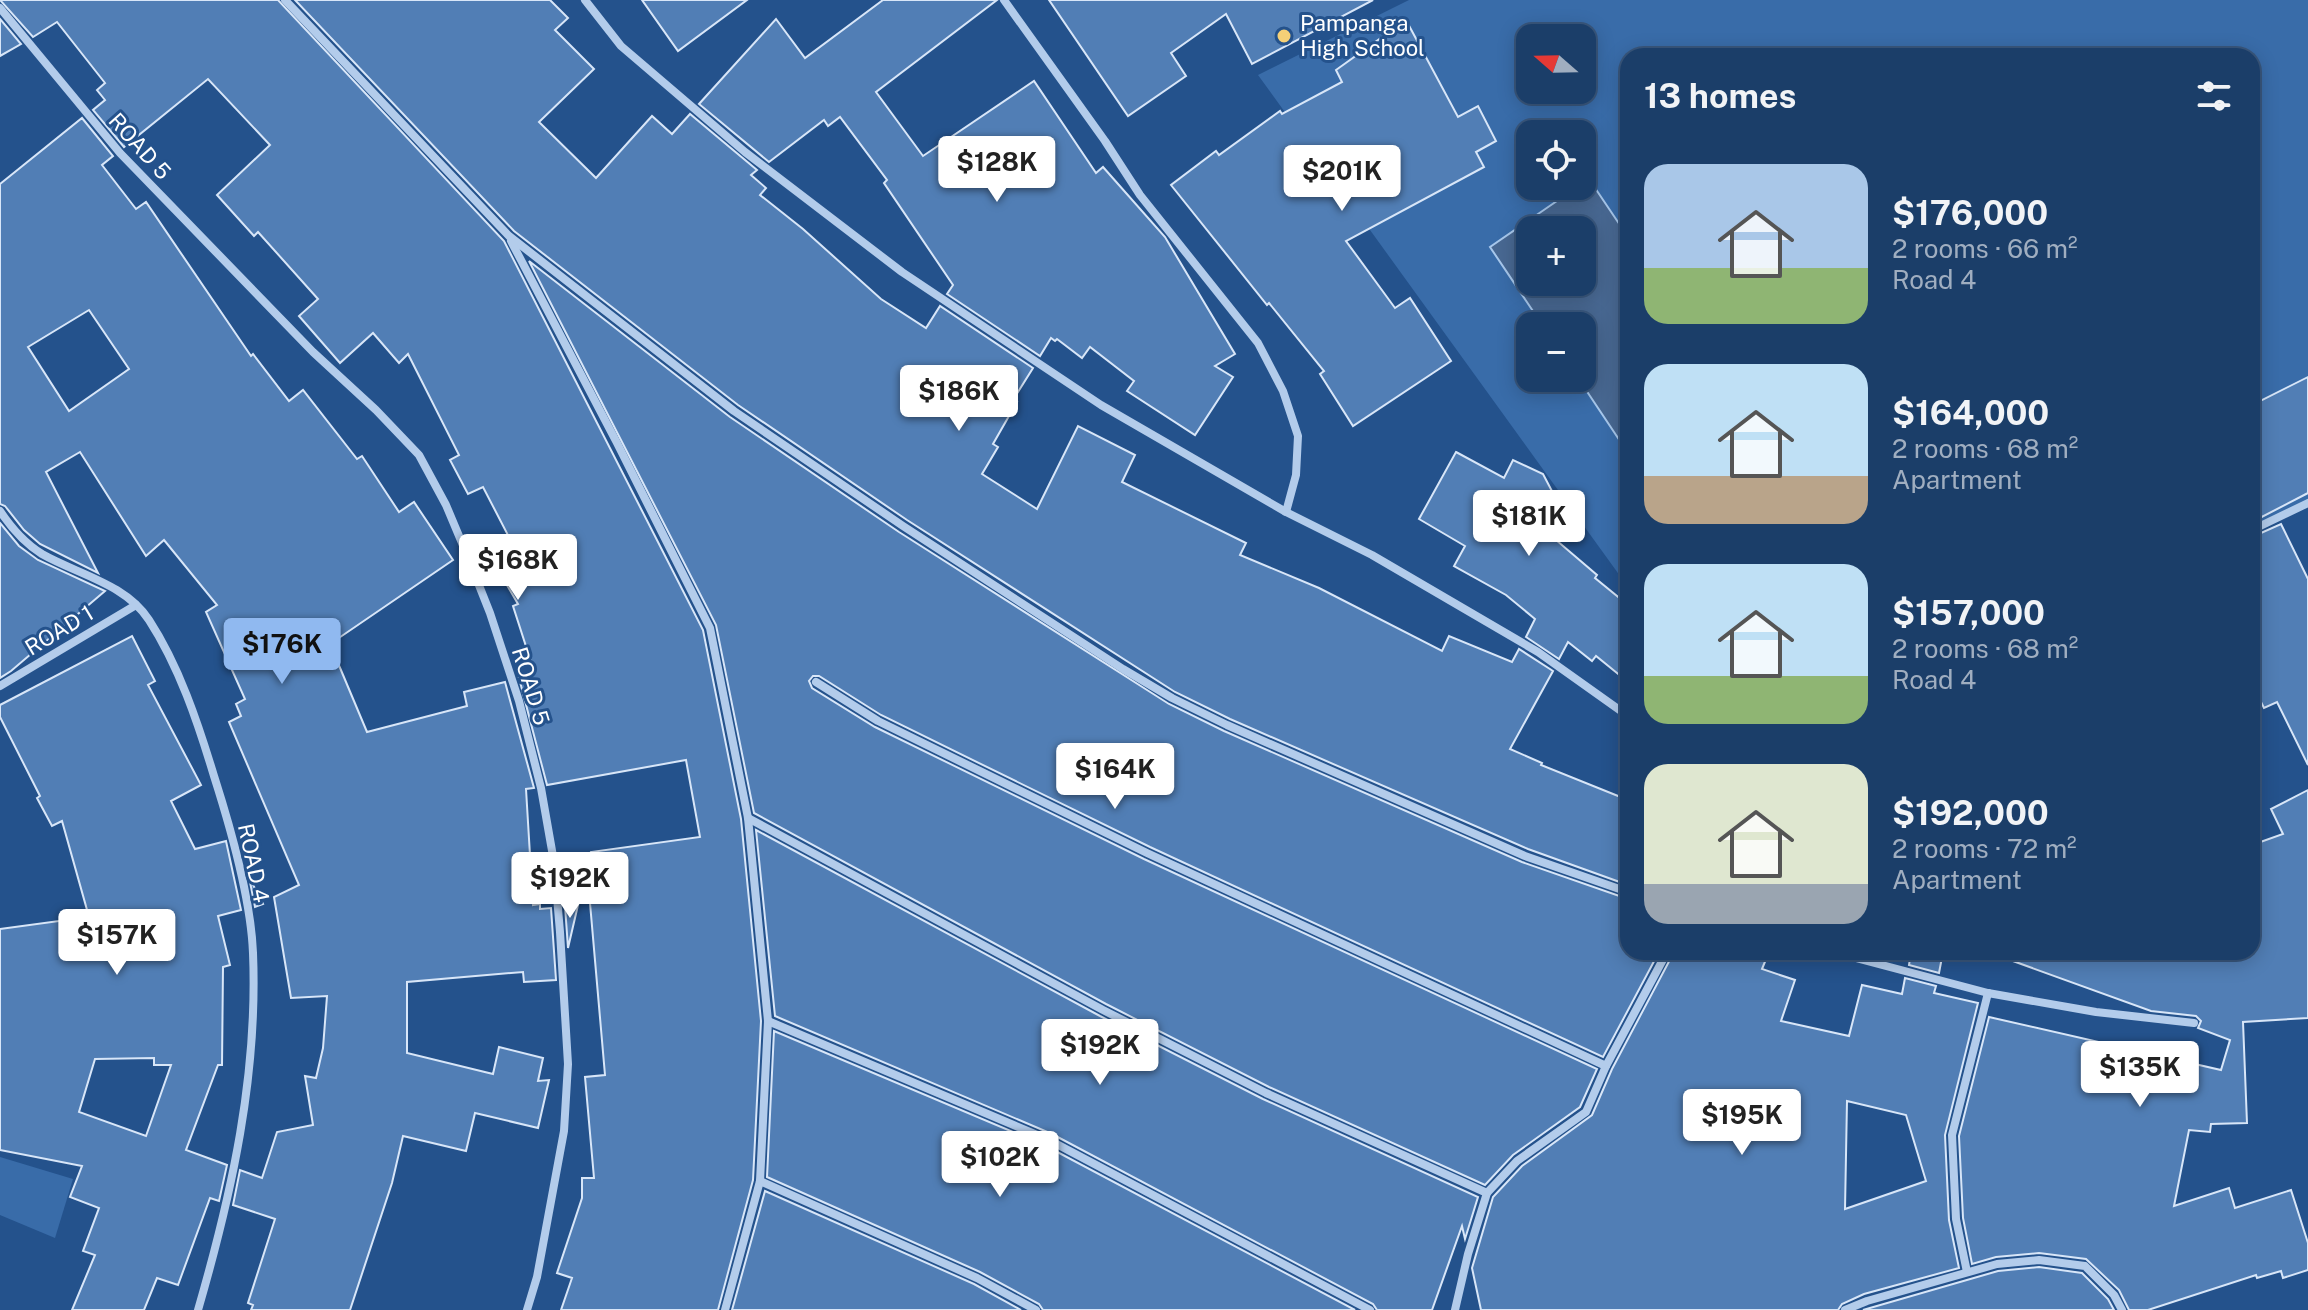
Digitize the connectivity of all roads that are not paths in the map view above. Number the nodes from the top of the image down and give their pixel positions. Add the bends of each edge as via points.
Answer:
1 (285, 0) edge
2 (585, 0) edge
3 (1004, 0) edge
4 (0, 8) edge
5 (509, 236) junction
6 (2308, 503) edge
7 (0, 511) edge
8 (1286, 512) junction
9 (2260, 526) edge
10 (136, 605) junction
11 (816, 682) dead end
12 (0, 686) edge
13 (1620, 711) edge
14 (748, 818) junction
15 (1620, 889) edge
16 (1663, 960) edge
17 (1863, 960) edge
18 (1988, 993) junction
19 (768, 1021) junction
20 (2194, 1023) dead end
21 (1606, 1066) junction
22 (760, 1181) junction
23 (1487, 1193) junction
24 (1967, 1272) junction
25 (198, 1310) edge
26 (527, 1310) edge
27 (725, 1310) edge
28 (1036, 1310) edge
29 (1370, 1310) edge
30 (1455, 1310) edge
31 (1845, 1310) edge
32 (2122, 1310) edge

1 - 5 street
2 - 8 street via 621,46 745,152 902,272 1101,405
3 - 8 street via 1140,195 1258,343 1283,391 1298,436 1296,475
4 - 26 street, ROAD 5 via 120,153 419,455 467,555 519,701 537,773 554,862 560,932 568,1064 564,1131
5 - 14 street via 710,628
5 - 15 street via 734,411 1160,691 1525,856
6 - 9 street
7 - 10 street, ROAD 4 via 41,554
8 - 13 street via 1372,555 1513,638
10 - 12 street, ROAD 1
10 - 25 street, ROAD 4 via 184,689 206,749 253,951 248,1095 225,1219
11 - 21 street via 878,721 1147,853
14 - 19 street
14 - 23 street via 1266,1093
16 - 21 street
17 - 18 street
18 - 20 street
18 - 24 street via 1952,1135 1956,1219
19 - 22 street
19 - 29 street via 1049,1140
21 - 23 street via 1586,1112 1517,1161
22 - 27 street
22 - 28 street via 949,1264
23 - 30 street
24 - 31 street
24 - 32 street via 2039,1260 2085,1266

